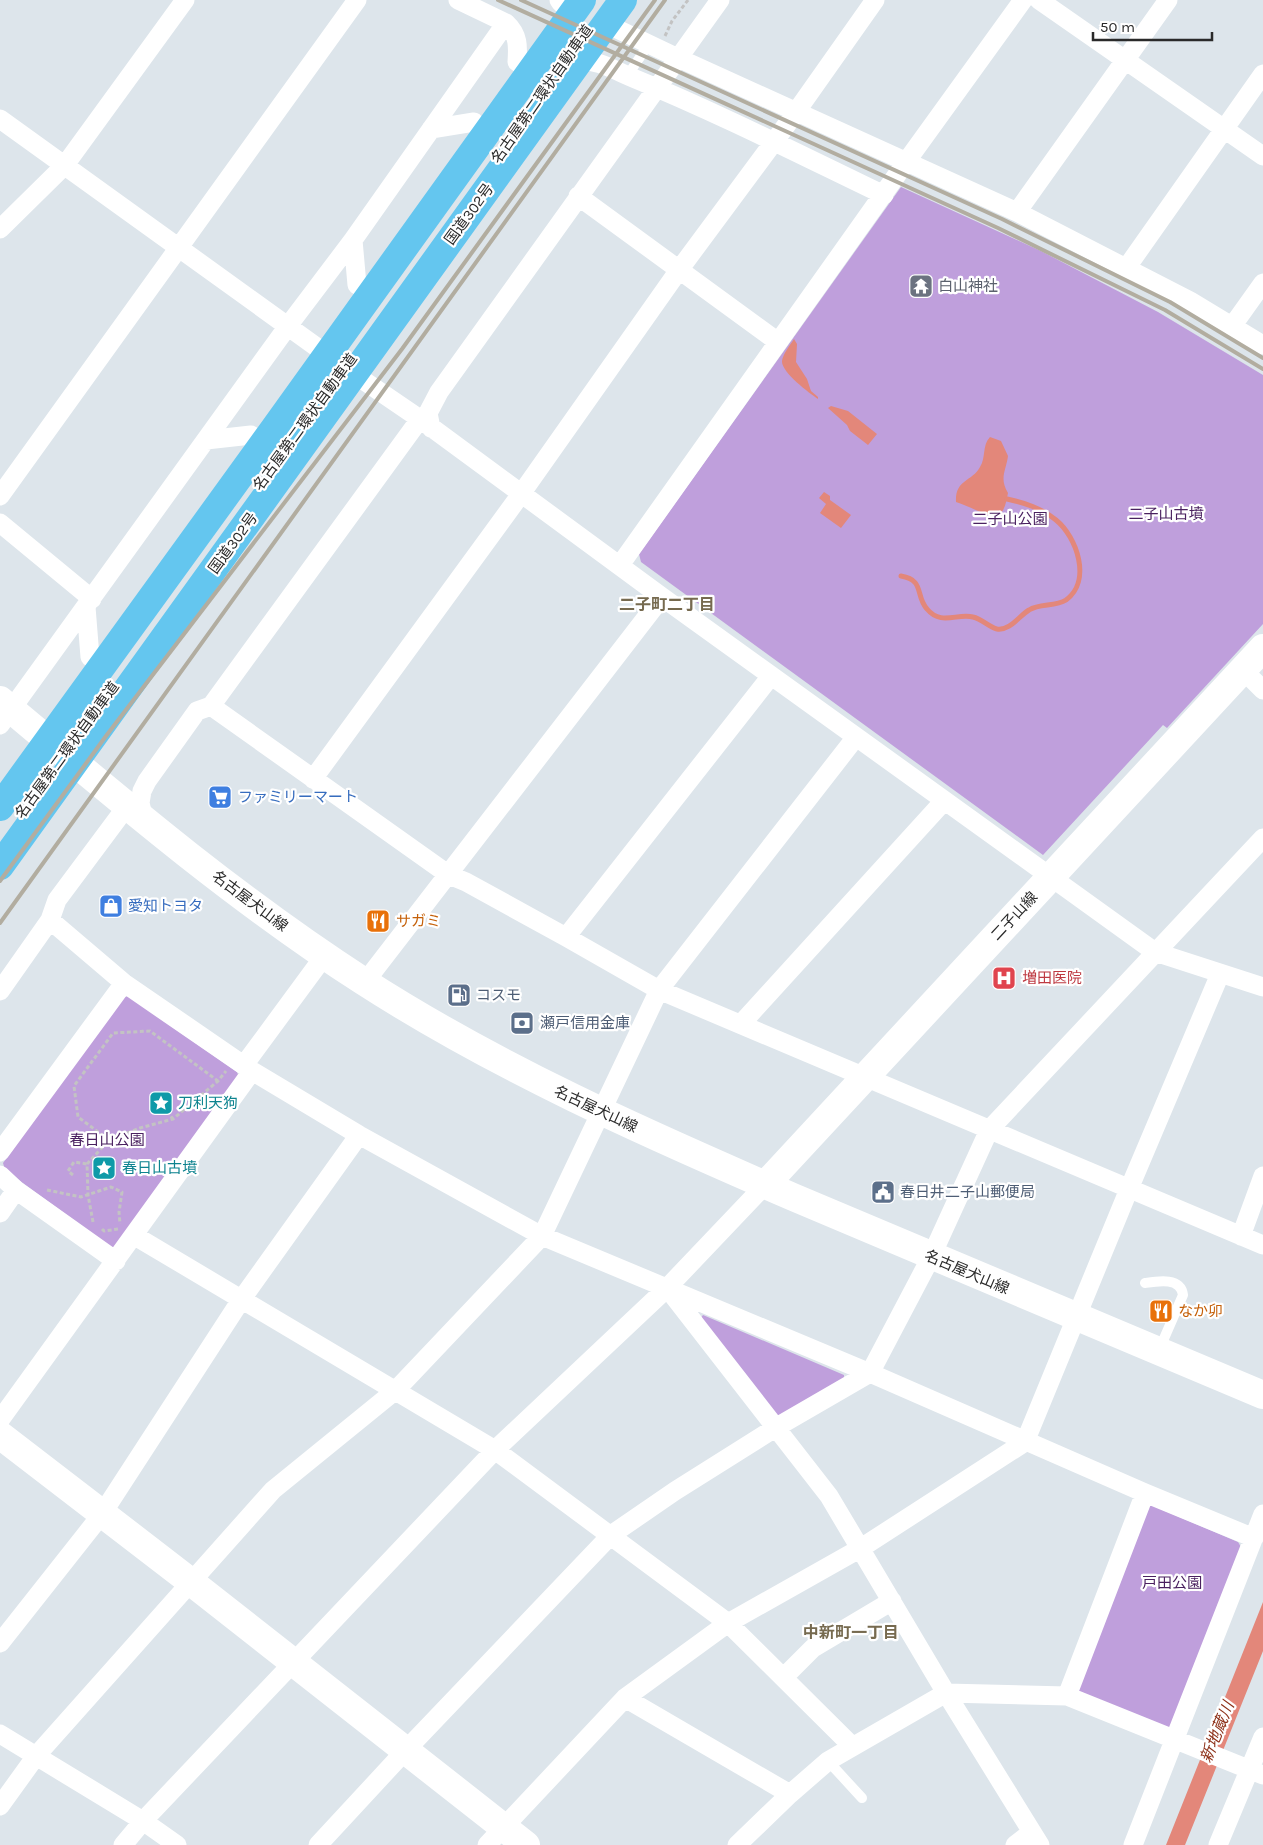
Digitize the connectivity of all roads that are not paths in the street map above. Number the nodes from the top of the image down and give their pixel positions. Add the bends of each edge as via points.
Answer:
1 (185, 0) edge
2 (357, 0) edge
3 (458, 0) edge
4 (564, 0) edge
5 (632, 0) edge
6 (720, 0) edge
7 (875, 0) edge
8 (1023, 0) edge
9 (1039, 0) edge
10 (1168, 0) edge
11 (614, 6) edge
12 (506, 23) junction
13 (663, 51) junction
14 (1125, 60) junction
15 (579, 61) junction
16 (517, 62) junction
17 (1263, 74) edge
18 (627, 76) junction
19 (656, 88) junction
20 (796, 112) junction
21 (0, 119) edge
22 (474, 122) junction
23 (1224, 128) junction
24 (431, 129) junction
25 (773, 142) junction
26 (1263, 156) edge
27 (906, 162) junction
28 (65, 165) junction
29 (466, 181) junction
30 (884, 195) junction
31 (578, 196) junction
32 (1017, 212) junction
33 (0, 229) edge
34 (353, 240) junction
35 (180, 248) junction
36 (1127, 267) junction
37 (679, 270) junction
38 (1263, 283) edge
39 (357, 285) junction
40 (288, 326) junction
41 (1233, 326) junction
42 (778, 342) junction
43 (314, 345) junction
44 (1263, 345) edge
45 (354, 374) junction
46 (425, 423) junction
47 (250, 434) junction
48 (206, 440) junction
49 (521, 494) junction
50 (0, 496) edge
51 (0, 523) edge
52 (620, 565) junction
53 (662, 597) junction
54 (89, 603) junction
55 (1263, 648) edge
56 (90, 657) junction
57 (1242, 670) junction
58 (771, 676) junction
59 (1263, 690) edge
60 (211, 706) junction
61 (4, 712) edge
62 (36, 731) junction
63 (856, 738) junction
64 (74, 763) junction
65 (314, 779) junction
66 (0, 780) edge
67 (944, 801) junction
68 (0, 807) edge
69 (136, 813) junction
70 (1263, 838) edge
71 (0, 843) edge
72 (0, 866) edge
73 (448, 875) junction
74 (1050, 877) junction
75 (50, 920) junction
76 (566, 937) junction
77 (1155, 952) junction
78 (325, 955) junction
79 (1220, 974) junction
80 (365, 982) junction
81 (124, 983) junction
82 (1263, 987) edge
83 (659, 990) junction
84 (0, 991) edge
85 (741, 1024) junction
86 (242, 1068) junction
87 (864, 1076) junction
88 (600, 1112) junction
89 (990, 1130) junction
90 (359, 1135) junction
91 (0, 1152) edge
92 (0, 1175) edge
93 (1263, 1176) edge
94 (765, 1185) junction
95 (1129, 1189) junction
96 (16, 1190) junction
97 (0, 1213) edge
98 (135, 1236) junction
99 (542, 1236) junction
100 (1241, 1236) junction
101 (1263, 1245) edge
102 (931, 1257) junction
103 (116, 1261) junction
104 (1145, 1283) dead end
105 (667, 1288) junction
106 (241, 1300) junction
107 (1076, 1318) junction
108 (1158, 1351) junction
109 (870, 1373) junction
110 (396, 1390) junction
111 (1263, 1395) edge
112 (0, 1420) edge
113 (775, 1428) junction
114 (0, 1435) edge
115 (1025, 1442) junction
116 (495, 1450) junction
117 (1145, 1493) junction
118 (102, 1514) junction
119 (1263, 1514) edge
120 (611, 1535) junction
121 (1254, 1538) junction
122 (861, 1548) junction
123 (191, 1582) junction
124 (892, 1601) junction
125 (728, 1623) junction
126 (0, 1643) edge
127 (293, 1663) junction
128 (784, 1677) junction
129 (946, 1694) junction
130 (1067, 1696) junction
131 (625, 1698) junction
132 (0, 1734) edge
133 (1263, 1737) edge
134 (1178, 1740) junction
135 (852, 1746) junction
136 (405, 1750) junction
137 (36, 1756) junction
138 (828, 1761) junction
139 (1252, 1771) edge
140 (790, 1794) junction
141 (862, 1798) dead end
142 (0, 1806) edge
143 (143, 1821) junction
144 (495, 1836) edge
145 (1036, 1838) edge
146 (123, 1845) edge
147 (178, 1845) edge
148 (318, 1845) edge
149 (526, 1845) edge
150 (737, 1845) edge
151 (1015, 1845) edge
152 (1133, 1845) edge
153 (1218, 1845) edge

1 - 28 street
2 - 35 street
3 - 12 street
4 - 16 highway
4 - 29 highway, 名古屋第二環状自動車道
5 - 29 highway
6 - 13 street
7 - 20 street
8 - 27 street
9 - 14 street
10 - 14 street
11 - 13 street via 616,28
11 - 15 highway, 国道302号
11 - 29 highway, 名古屋第二環状自動車道
12 - 16 street via 516,35 519,45
12 - 24 street
13 - 18 lane
13 - 19 street
13 - 20 street
14 - 23 street
14 - 32 street
15 - 18 street via 596,63
15 - 45 highway, 国道302号
16 - 22 highway
17 - 23 street
18 - 19 street
19 - 25 street
19 - 31 street
20 - 25 street
20 - 27 street
21 - 28 street
22 - 24 street
22 - 39 highway
23 - 26 street
23 - 36 street
24 - 34 street
25 - 30 street
25 - 37 street
27 - 30 street
27 - 32 street
28 - 33 street
28 - 35 street
29 - 68 highway, 名古屋第二環状自動車道 via 260,449
29 - 71 highway, 名古屋第二環状自動車道
30 - 42 street
31 - 37 street
31 - 46 street via 439,392
32 - 36 street
34 - 39 street
34 - 40 street
35 - 40 street
35 - 50 street
36 - 41 street
37 - 42 street
37 - 49 street
38 - 41 street
39 - 43 highway
40 - 43 street
40 - 48 street
41 - 44 street
42 - 52 street
43 - 45 street
43 - 47 highway
45 - 46 street
45 - 64 highway, 国道302号
46 - 49 street
46 - 60 street
47 - 48 street
47 - 56 highway
48 - 54 street
49 - 52 street
49 - 65 street
51 - 54 street
52 - 53 street
53 - 58 street
53 - 73 street
54 - 56 street
54 - 61 street
55 - 57 main road, 二子山線
56 - 62 highway
57 - 59 street
57 - 74 main road, 二子山線
58 - 63 street
58 - 76 street
60 - 65 street
60 - 69 street via 197,711 147,781
61 - 62 main road, 名古屋犬山線
62 - 64 main road, 名古屋犬山線
62 - 66 highway
63 - 67 street
63 - 83 street
64 - 69 main road, 名古屋犬山線
64 - 72 highway, 国道302号
65 - 73 street
67 - 74 street
67 - 85 street
69 - 75 street via 57,900
69 - 78 main road, 名古屋犬山線 via 274,920
70 - 77 street
73 - 76 street
73 - 80 street
74 - 77 street
74 - 87 main road, 二子山線
75 - 81 street
75 - 84 street
76 - 83 street
77 - 79 street
77 - 89 street
78 - 80 main road, 名古屋犬山線
78 - 86 street
79 - 82 street
79 - 95 street
80 - 88 main road, 名古屋犬山線 via 490,1056
81 - 86 street
81 - 91 street
83 - 85 street
83 - 88 street
85 - 87 street
86 - 90 street
86 - 98 street
87 - 89 street
87 - 94 main road, 二子山線
88 - 94 main road, 名古屋犬山線
88 - 99 street
89 - 95 street
89 - 102 street
90 - 99 street
90 - 106 street
92 - 96 street
93 - 100 street
94 - 102 main road, 名古屋犬山線
94 - 105 street
95 - 100 street
95 - 107 street
96 - 97 street
96 - 103 street
98 - 103 street
98 - 106 street
99 - 105 street
99 - 110 street
100 - 101 street
102 - 107 main road, 名古屋犬山線
102 - 109 street
103 - 112 street
104 - 108 lane via 1164,1280 1183,1290
105 - 109 street
105 - 113 street
105 - 116 street
106 - 110 street
106 - 118 street
107 - 108 main road, 名古屋犬山線
107 - 115 street
108 - 111 main road, 名古屋犬山線
109 - 113 street
109 - 115 street
110 - 116 street
110 - 123 street via 273,1490
113 - 120 street
113 - 122 street via 830,1496
114 - 118 main road
115 - 117 street
115 - 122 street
116 - 120 street
116 - 127 street
117 - 121 street
117 - 130 street
118 - 123 main road
118 - 126 street
119 - 121 street
120 - 125 street
120 - 136 street
121 - 134 street
122 - 124 street
122 - 125 street
123 - 127 main road
123 - 137 street
124 - 128 street via 813,1648
124 - 129 street
125 - 128 street
125 - 131 street
127 - 136 main road
127 - 143 street
128 - 135 street
129 - 130 street
129 - 135 street
129 - 145 street
130 - 134 street
131 - 140 street
131 - 144 street
132 - 137 street
133 - 139 street
134 - 139 street
134 - 152 street
135 - 138 street
136 - 144 main road
136 - 148 street
137 - 142 street
137 - 143 street
138 - 140 street
138 - 141 lane
139 - 153 street
140 - 150 street
143 - 146 street
143 - 147 street
144 - 149 main road
145 - 151 street

